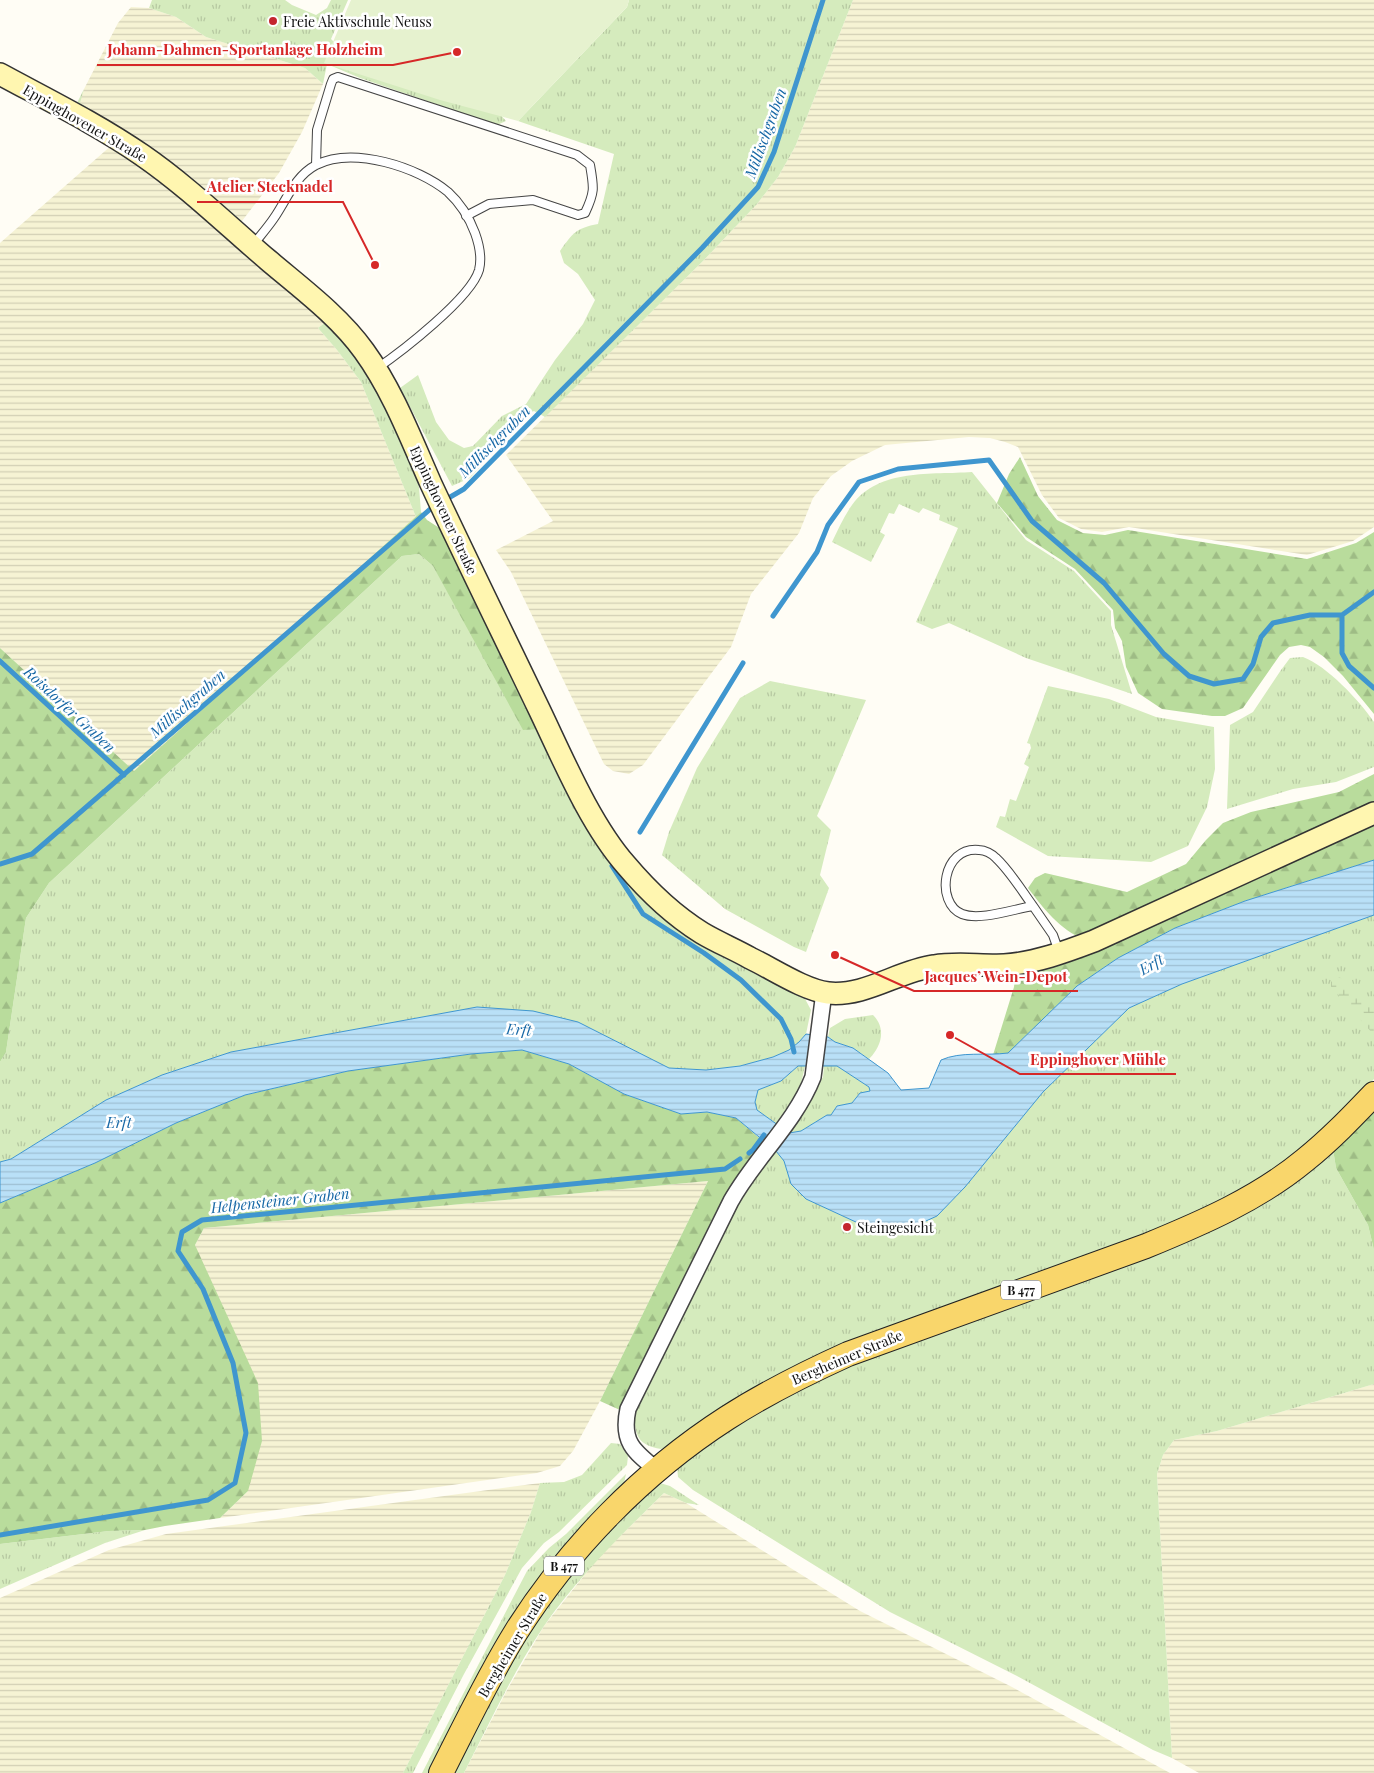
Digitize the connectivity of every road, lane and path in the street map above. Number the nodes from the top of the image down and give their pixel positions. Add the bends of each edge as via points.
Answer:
1 (0, 74) edge
2 (316, 165) junction
3 (466, 216) junction
4 (252, 246) junction
5 (376, 369) junction
6 (1374, 813) edge
7 (1033, 906) junction
8 (1060, 954) junction
9 (824, 992) junction
10 (1374, 1094) edge
11 (657, 1470) junction
12 (441, 1773) edge

1 - 4 main road, Eppinghovener Straße via 146,158
2 - 3 lane via 332,159 353,158 403,168 439,185 455,199
2 - 3 lane via 317,130 331,84 338,77 577,155 590,165 593,196 586,213 578,215 532,200 489,204
2 - 4 lane via 296,184
3 - 5 lane via 476,235 480,256 479,271 473,282 417,338
4 - 5 main road, Eppinghovener Straße via 338,322
5 - 9 main road, Eppinghovener Straße via 567,769 598,826 623,862 674,912 703,933
6 - 8 main road
7 - 7 lane via 976,916 961,914 951,905 946,893 946,876 957,855 969,849 983,850 995,856
7 - 8 lane via 1053,935
8 - 9 main road via 1002,965 934,966 846,993
9 - 11 street via 808,1090 738,1188 628,1409 626,1436 636,1452
10 - 11 main road, Bergheimer Straße / B 477 via 1344,1127 1304,1161 1229,1210 1146,1246 832,1361 726,1418
11 - 12 main road, Bergheimer Straße / B 477 via 593,1532 549,1584 490,1677

